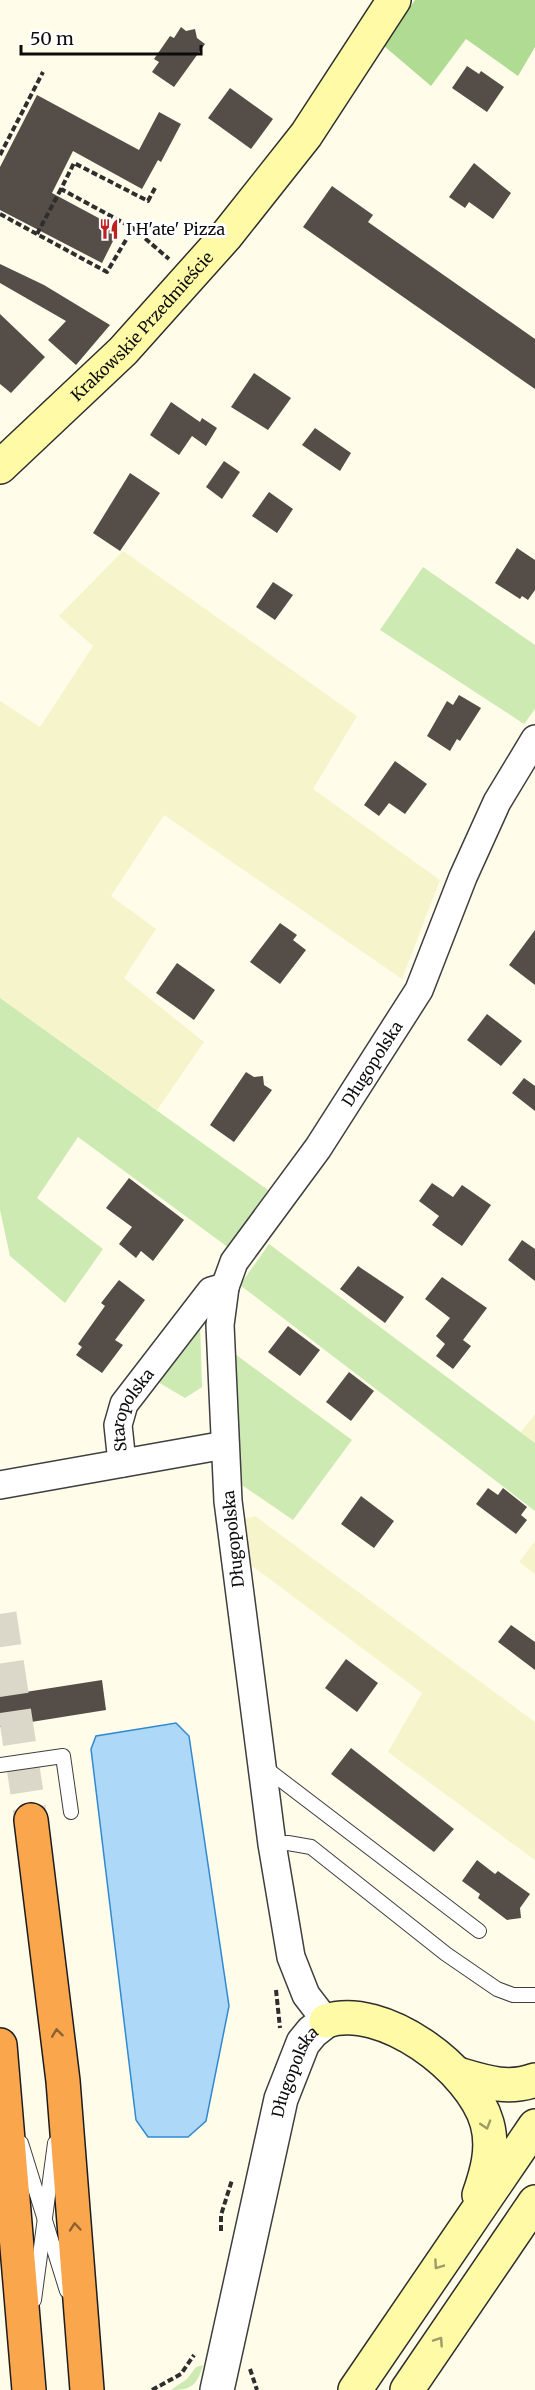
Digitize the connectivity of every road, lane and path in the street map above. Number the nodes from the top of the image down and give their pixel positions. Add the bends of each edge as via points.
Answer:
1 (394, 0) edge
2 (43, 72) dead end
3 (0, 155) edge
4 (155, 188) dead end
5 (61, 189) junction
6 (0, 214) edge
7 (133, 228) junction
8 (37, 234) junction
9 (174, 262) dead end
10 (0, 466) edge
11 (535, 739) edge
12 (225, 1287) junction
13 (225, 1445) junction
14 (122, 1463) junction
15 (0, 1485) edge
16 (0, 1765) edge
17 (262, 1766) junction
18 (71, 1812) dead end
19 (31, 1820) tunnel mouth
20 (272, 1844) junction
21 (479, 1931) dead end
22 (275, 1984) dead end
23 (535, 1995) edge
24 (326, 2021) junction
25 (280, 2038) dead end
26 (0, 2045) edge
27 (458, 2074) junction
28 (535, 2080) edge
29 (63, 2081) junction
30 (5, 2090) junction
31 (535, 2126) edge
32 (535, 2202) edge
33 (472, 2217) junction
34 (45, 2220) junction
35 (535, 2235) edge
36 (479, 2283) junction
37 (196, 2350) dead end
38 (86, 2353) junction
39 (28, 2374) edge
40 (87, 2390) edge
41 (153, 2390) edge
42 (217, 2390) edge
43 (355, 2390) edge
44 (407, 2390) edge

1 - 10 main road, Krakowskie Przedmieście via 306,135 226,236 123,351
2 - 3 path
4 - 5 path via 148,201 75,163
5 - 7 path
5 - 8 path
6 - 8 path
7 - 8 path via 107,272
7 - 9 path
11 - 12 street, Długopolska via 496,802 419,990 325,1139 234,1262
12 - 13 street, Długopolska via 220,1325
12 - 14 street, Staropolska via 211,1291 128,1396 118,1425
13 - 14 street, Staropolska
13 - 17 street, Długopolska via 231,1524
14 - 15 street
16 - 18 lane via 63,1756
17 - 20 street, Długopolska
17 - 21 lane
29 -> 19 highway
20 - 23 lane via 311,1847 446,1954 497,1989 513,1995
20 - 24 street, Długopolska via 291,1957 306,1995
22 - 25 path
24 - 27 main road via 338,2017 379,2022 407,2035
24 - 42 street, Długopolska via 303,2043 281,2098
26 - 30 highway
27 - 28 main road via 501,2086
27 -> 33 main road via 487,2122 491,2143
29 - 34 lane
38 -> 29 highway
30 - 34 lane
30 - 39 highway
31 - 33 main road
32 - 36 main road
33 -> 43 main road
34 - 38 lane
34 - 39 lane
35 - 36 main road
44 -> 36 main road
37 - 41 path via 180,2374
38 - 40 highway

